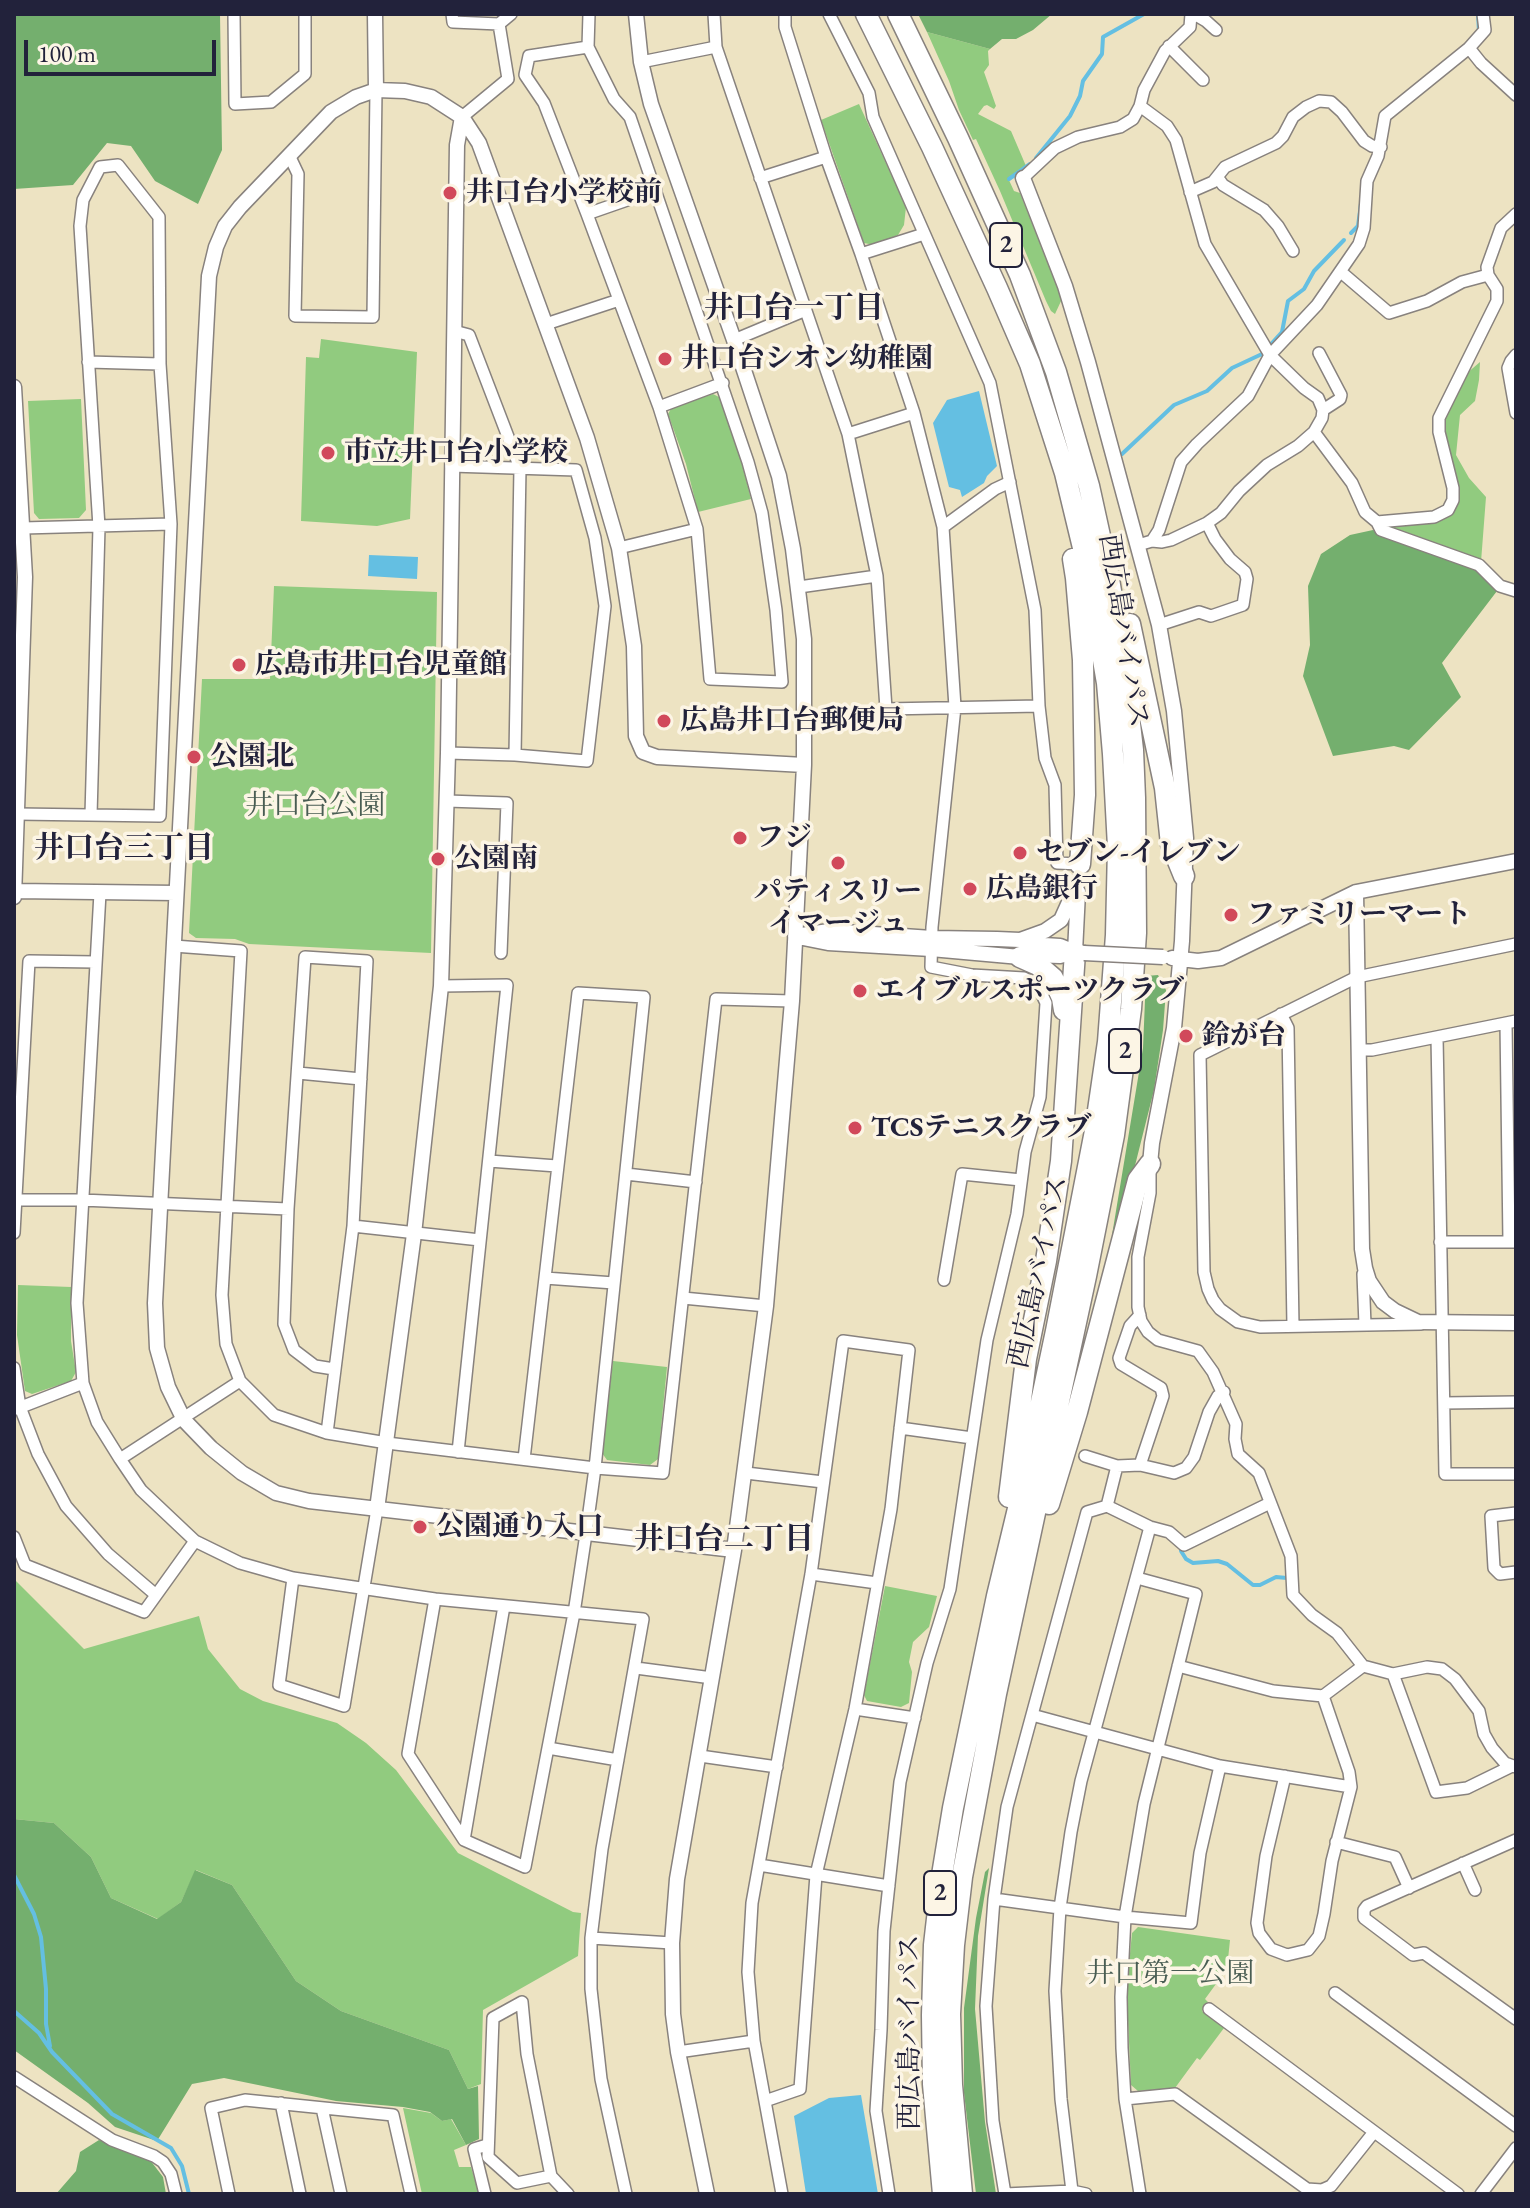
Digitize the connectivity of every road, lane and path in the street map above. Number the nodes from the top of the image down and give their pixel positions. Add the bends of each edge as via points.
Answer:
1 (234, 14) edge
2 (305, 14) edge
3 (375, 14) edge
4 (452, 14) edge
5 (511, 14) edge
6 (589, 14) edge
7 (636, 14) edge
8 (714, 14) edge
9 (785, 14) edge
10 (829, 14) edge
11 (866, 14) edge
12 (898, 14) edge
13 (1193, 14) edge
14 (1483, 14) edge
15 (499, 24) junction
16 (1216, 30) dead end
17 (1169, 46) junction
18 (588, 47) junction
19 (716, 47) junction
20 (1469, 48) junction
21 (641, 62) junction
22 (1203, 80) dead end
23 (376, 90) junction
24 (1516, 95) edge
25 (1140, 106) junction
26 (462, 117) junction
27 (1381, 147) junction
28 (289, 155) junction
29 (826, 157) junction
30 (760, 178) junction
31 (1023, 178) joint
32 (1218, 178) junction
33 (656, 190) junction
34 (1190, 192) junction
35 (587, 214) junction
36 (1516, 214) edge
37 (924, 234) junction
38 (1293, 251) dead end
39 (861, 254) junction
40 (1341, 272) junction
41 (1488, 275) junction
42 (619, 300) junction
43 (806, 310) junction
44 (546, 324) junction
45 (454, 331) junction
46 (734, 340) junction
47 (1268, 351) junction
48 (1319, 353) dead end
49 (1516, 355) edge
50 (88, 362) junction
51 (160, 364) junction
52 (1030, 364) junction
53 (723, 383) junction
54 (14, 387) edge
55 (659, 407) junction
56 (1323, 410) junction
57 (914, 413) junction
58 (1516, 413) edge
59 (1314, 432) junction
60 (848, 434) junction
61 (451, 466) junction
62 (520, 468) junction
63 (1010, 482) junction
64 (1089, 486) junction
65 (1377, 522) junction
66 (1207, 523) junction
67 (171, 524) junction
68 (99, 527) junction
69 (943, 527) junction
70 (23, 528) junction
71 (697, 529) junction
72 (1145, 543) junction
73 (619, 548) junction
74 (877, 576) junction
75 (799, 587) junction
76 (1516, 591) edge
77 (1159, 625) junction
78 (1039, 706) junction
79 (955, 707) junction
80 (448, 753) junction
81 (515, 755) junction
82 (804, 765) junction
83 (447, 801) junction
84 (17, 814) junction
85 (91, 815) junction
86 (1516, 861) edge
87 (1079, 872) junction
88 (1184, 876) junction
89 (1356, 892) junction
90 (100, 893) junction
91 (176, 893) junction
92 (14, 894) edge
93 (795, 936) junction
94 (931, 943) junction
95 (1516, 944) edge
96 (174, 946) junction
97 (1020, 949) junction
98 (1080, 952) junction
99 (501, 953) dead end
100 (1179, 959) junction
101 (95, 962) junction
102 (1357, 977) junction
103 (441, 986) junction
104 (792, 1001) junction
105 (1281, 1014) junction
106 (1511, 1022) edge
107 (1437, 1037) junction
108 (1359, 1050) junction
109 (1068, 1054) junction
110 (298, 1073) junction
111 (361, 1079) junction
112 (489, 1161) junction
113 (1150, 1164) junction
114 (557, 1166) junction
115 (626, 1174) junction
116 (1021, 1180) junction
117 (696, 1182) junction
118 (16, 1200) junction
119 (82, 1200) junction
120 (159, 1203) junction
121 (228, 1205) junction
122 (288, 1209) junction
123 (353, 1226) junction
124 (14, 1233) edge
125 (414, 1234) junction
126 (480, 1240) junction
127 (1440, 1242) junction
128 (1513, 1242) edge
129 (1362, 1249) junction
130 (545, 1278) junction
131 (944, 1280) dead end
132 (614, 1283) junction
133 (683, 1298) junction
134 (766, 1306) junction
135 (1140, 1315) junction
136 (1516, 1323) edge
137 (1436, 1324) junction
138 (1365, 1325) junction
139 (1293, 1326) junction
140 (14, 1368) edge
141 (334, 1369) junction
142 (240, 1381) junction
143 (83, 1383) junction
144 (1224, 1392) junction
145 (1516, 1402) edge
146 (1444, 1403) junction
147 (17, 1408) edge
148 (184, 1420) junction
149 (900, 1428) junction
150 (327, 1433) junction
151 (972, 1438) junction
152 (387, 1443) junction
153 (458, 1452) junction
154 (1085, 1456) dead end
155 (120, 1459) junction
156 (524, 1459) junction
157 (1140, 1465) junction
158 (1117, 1466) junction
159 (595, 1468) junction
160 (746, 1473) junction
161 (1516, 1474) edge
162 (823, 1482) junction
163 (1270, 1503) junction
164 (1107, 1506) junction
165 (377, 1509) junction
166 (1516, 1513) edge
167 (1150, 1527) junction
168 (586, 1534) junction
169 (14, 1537) edge
170 (195, 1541) junction
171 (734, 1550) junction
172 (1516, 1572) edge
173 (811, 1574) junction
174 (293, 1578) junction
175 (1137, 1578) junction
176 (877, 1583) junction
177 (363, 1588) junction
178 (156, 1595) junction
179 (997, 1596) junction
180 (435, 1599) junction
181 (504, 1606) junction
182 (1014, 1610) junction
183 (574, 1613) junction
184 (1178, 1666) junction
185 (1363, 1666) junction
186 (636, 1668) junction
187 (1393, 1674) junction
188 (712, 1678) junction
189 (1323, 1696) junction
190 (855, 1709) junction
191 (1032, 1715) junction
192 (915, 1718) junction
193 (1094, 1731) junction
194 (548, 1748) junction
195 (1157, 1748) junction
196 (700, 1756) junction
197 (618, 1760) junction
198 (1220, 1766) junction
199 (777, 1767) junction
200 (1514, 1767) edge
201 (1285, 1776) junction
202 (1351, 1787) junction
203 (464, 1840) junction
204 (1516, 1840) edge
205 (1336, 1842) junction
206 (1463, 1863) junction
207 (759, 1865) junction
208 (816, 1875) junction
209 (889, 1886) junction
210 (1409, 1888) junction
211 (1475, 1890) dead end
212 (994, 1899) junction
213 (1060, 1908) junction
214 (1125, 1917) junction
215 (591, 1938) junction
216 (672, 1943) junction
217 (1335, 1993) dead end
218 (1209, 2009) dead end
219 (1516, 2019) edge
220 (754, 2041) junction
221 (678, 2052) junction
222 (14, 2077) edge
223 (1125, 2099) junction
224 (765, 2101) junction
225 (281, 2103) junction
226 (322, 2108) junction
227 (1516, 2126) edge
228 (1374, 2132) junction
229 (487, 2145) junction
230 (1516, 2148) edge
231 (551, 2176) junction
232 (1303, 2190) edge
233 (1072, 2191) junction
234 (176, 2194) edge
235 (229, 2194) edge
236 (300, 2194) edge
237 (341, 2194) edge
238 (411, 2194) edge
239 (485, 2194) edge
240 (568, 2194) edge
241 (626, 2194) edge
242 (707, 2194) edge
243 (782, 2194) edge
244 (889, 2194) edge
245 (943, 2194) edge
246 (962, 2194) edge
247 (1005, 2194) edge
248 (1086, 2194) edge
249 (1140, 2194) edge
250 (1458, 2194) edge
251 (1481, 2194) edge

1 - 2 street via 235,104 271,102 305,74
3 - 23 street
4 - 15 street via 453,22
5 - 15 street
6 - 18 street
7 - 21 street
8 - 19 street
9 - 29 street
10 - 37 street via 869,93 873,117
11 - 52 highway, 西広島バイパス / 2
12 - 64 highway, 西広島バイパス / 2 via 1020,275 1056,372
13 - 16 street
13 - 17 street via 1190,27
14 - 20 street via 1485,30
15 - 26 street via 508,79
17 - 22 street
17 - 25 street
18 - 33 street via 614,99 630,117
18 - 35 street via 529,56 525,75 544,103
19 - 21 street
19 - 30 street
20 - 24 street
20 - 27 street via 1388,112 1382,121
21 - 46 street
23 - 26 street via 431,97
23 - 28 street via 331,112
23 - 28 street via 373,317 295,316 298,174
25 - 31 street via 1127,124 1055,148
25 - 34 street via 1173,135
26 - 44 street via 479,143
26 - 45 street
27 - 32 street via 1364,141 1331,102 1319,101 1293,117 1281,139 1225,167
27 - 40 street via 1367,181 1362,237
28 - 91 street via 225,226 209,276
29 - 30 street
29 - 39 street
30 - 43 street
31 - 72 street via 1075,316
32 - 34 street
32 - 38 street via 1264,210
33 - 35 street
33 - 53 street
34 - 47 street via 1205,244
35 - 42 street
36 - 41 street via 1501,228
37 - 39 street
37 - 63 street via 990,383
39 - 57 street
40 - 41 street via 1389,313
40 - 47 street via 1317,305
41 - 65 street via 1497,301 1439,418 1453,488 1451,505 1434,517
42 - 44 street
42 - 55 street
43 - 46 street
43 - 60 street
44 - 73 street
45 - 61 street
45 - 62 street via 469,335
46 - 75 street via 779,476
47 - 56 street via 1318,398
47 - 72 street via 1248,396 1181,462 1159,530
48 - 56 street via 1341,395
49 - 58 street via 1508,368
50 - 51 street
50 - 51 street via 83,200 100,167 118,165 159,217
50 - 68 street
51 - 67 street
52 - 87 highway via 1076,578 1085,795
52 - 179 highway, 西広島バイパス / 2 via 1065,473 1096,610 1107,683 1118,847 1108,1042 1085,1190
53 - 55 street
53 - 71 street via 762,513 782,682 710,679
54 - 70 street
55 - 71 street
56 - 59 street
57 - 60 street
57 - 69 street
59 - 65 street via 1352,483 1365,512
59 - 66 street via 1267,465
60 - 74 street
61 - 62 street
61 - 80 street
62 - 81 street
62 - 81 street via 576,470 595,538 605,606 587,761
63 - 69 street
63 - 78 street via 1035,610
64 - 88 highway via 1121,584 1165,788 1171,844
64 - 182 highway, 西広島バイパス / 2 via 1122,654 1133,750 1132,994 1114,1135
65 - 76 street via 1381,530 1479,565 1500,586
66 - 72 street via 1171,540
66 - 77 street via 1245,572 1243,605
67 - 68 street
67 - 85 street via 160,816
68 - 70 street
68 - 85 street
69 - 79 street
70 - 84 street
71 - 73 street
72 - 77 street
73 - 82 street via 634,646 636,736 643,752
74 - 75 street
74 - 79 street via 886,709
75 - 82 street
77 - 88 street via 1178,740
78 - 79 street
78 - 87 street via 1045,758 1055,785 1057,863
79 - 94 street
80 - 81 street
80 - 83 street
82 - 93 street
83 - 99 street via 507,803
83 - 103 street
84 - 85 street
84 - 92 street
86 - 89 street
87 - 97 street via 1061,920
87 - 98 street
88 - 100 street
89 - 100 street via 1221,958
89 - 102 street
90 - 91 street
90 - 92 street
90 - 101 street
91 - 96 street
93 - 94 street via 829,931
93 - 104 street
94 - 97 street
94 - 116 street via 931,967 1024,978 1038,986 1046,1003 1040,1097
95 - 102 street
96 - 120 street
96 - 121 street via 241,951
97 - 98 street via 1031,955
97 - 109 highway via 1058,985
98 - 100 street, bridge
98 - 109 highway
100 - 113 street via 1174,1028
101 - 118 street via 29,961
101 - 119 street
102 - 105 street
102 - 108 street
103 - 112 street via 507,985
103 - 125 street
104 - 117 street via 716,999
104 - 134 street
105 - 139 street via 1288,1028
105 - 139 street via 1200,1055 1204,1272 1213,1300 1228,1316 1249,1325
106 - 107 street
106 - 128 street
107 - 108 street
107 - 127 street
108 - 129 street
109 - 179 highway via 1061,1161 1026,1359
110 - 111 street
110 - 111 street via 305,957 367,961
110 - 122 street
111 - 123 street
112 - 114 street
112 - 126 street
113 - 135 street via 1138,1257
113 - 182 highway via 1138,1180 1077,1412
114 - 115 street via 578,993 644,997
114 - 130 street
115 - 117 street
115 - 132 street
116 - 131 street via 962,1174
116 - 151 street
117 - 133 street
118 - 119 street
118 - 124 street
119 - 120 street
119 - 143 street via 77,1303
120 - 121 street
120 - 148 street via 157,1348
121 - 122 street
121 - 142 street via 222,1295 226,1344
122 - 141 street via 284,1324 294,1350 315,1366
123 - 125 street
123 - 141 street
125 - 126 street
125 - 152 street
126 - 153 street
127 - 128 street
127 - 137 street
129 - 137 street via 1369,1281 1383,1302 1408,1319
129 - 138 street
130 - 132 street
130 - 156 street
132 - 159 street
133 - 134 street
133 - 159 street via 663,1473
134 - 160 street
135 - 144 street via 1158,1340 1198,1351
135 - 157 street via 1130,1326 1119,1358 1163,1392
136 - 137 street
137 - 138 street
137 - 146 street
138 - 139 street
140 - 147 street
141 - 150 street
142 - 148 street
142 - 150 street via 274,1415
143 - 147 street
143 - 155 street via 97,1422
144 - 157 street via 1209,1412 1186,1468 1174,1473
144 - 163 street via 1236,1424 1238,1454 1257,1469
145 - 146 street
146 - 161 street via 1445,1474
147 - 178 street via 66,1506 108,1554
148 - 155 street
148 - 165 street via 242,1473 276,1493
149 - 151 street
149 - 162 street via 909,1350 843,1341
149 - 176 street
150 - 152 street
151 - 192 street via 950,1589
152 - 153 street
152 - 165 street
153 - 156 street
154 - 158 street
155 - 170 street via 141,1490
156 - 159 street
157 - 158 street
158 - 164 street
159 - 168 street
160 - 162 street
160 - 171 street
162 - 173 street
163 - 167 street via 1184,1545 1169,1532
163 - 185 street via 1291,1556 1293,1595 1337,1633
164 - 167 street
164 - 191 street via 1087,1512
165 - 168 street
165 - 177 street
166 - 172 street via 1491,1516 1494,1568 1500,1574
167 - 175 street
168 - 171 street
168 - 183 street
169 - 178 street via 25,1565 144,1612
170 - 174 street via 240,1563
170 - 178 street
171 - 188 street
173 - 176 street
173 - 199 street
174 - 177 street
174 - 177 street via 279,1685 344,1706
175 - 184 street via 1196,1594
175 - 193 street
176 - 190 street
177 - 180 street
179 - 245 highway, 西広島バイパス / 2 via 953,1808 934,1945 933,2084
180 - 181 street
180 - 203 street via 408,1754
181 - 183 street
181 - 203 street
182 - 246 highway, 西広島バイパス / 2 via 962,1877 954,1945 952,2085
183 - 186 street via 643,1619
183 - 194 street
184 - 189 street via 1283,1693
184 - 195 street
185 - 187 street
185 - 189 street
186 - 188 street
186 - 197 street
187 - 200 street via 1432,1666 1446,1672 1479,1711 1492,1748
187 - 200 street via 1436,1792 1467,1788
188 - 196 street
189 - 202 street
190 - 192 street
190 - 208 street
191 - 193 street
191 - 212 street via 1007,1807
192 - 209 street via 900,1782
193 - 195 street
193 - 213 street
194 - 197 street
194 - 203 street via 525,1867
195 - 198 street
195 - 214 street
196 - 199 street
196 - 216 street via 677,1879
197 - 215 street
198 - 201 street
198 - 214 street via 1191,1923
199 - 207 street
201 - 202 street
201 - 205 street via 1258,1913 1259,1933 1271,1949 1295,1954 1308,1950 1319,1936
202 - 205 street
204 - 206 street
205 - 210 street via 1395,1857
206 - 210 street
206 - 211 street
207 - 208 street
207 - 220 street via 748,1972
208 - 209 street
208 - 224 street via 800,2089
209 - 244 street via 876,2111
210 - 219 street via 1367,1906 1364,1918 1413,1955 1424,1953
212 - 213 street
212 - 247 street via 986,2006 993,2121
213 - 214 street
213 - 233 street via 1055,1991
214 - 223 street
215 - 216 street
215 - 241 street via 601,2079
216 - 221 street
217 - 227 street
218 - 228 street
220 - 221 street
220 - 224 street
221 - 242 street
222 - 234 street via 112,2140 163,2162
223 - 232 street via 1175,2094
223 - 249 street
224 - 243 street
225 - 226 street
225 - 235 street via 245,2100 211,2108
225 - 236 street
226 - 237 street
226 - 238 street via 393,2115
228 - 232 street via 1331,2186
228 - 250 street
229 - 231 street via 488,2157 517,2183
229 - 231 street via 493,2018 522,2002
229 - 239 street via 474,2149
230 - 251 street
231 - 240 street
233 - 247 street
233 - 248 street

